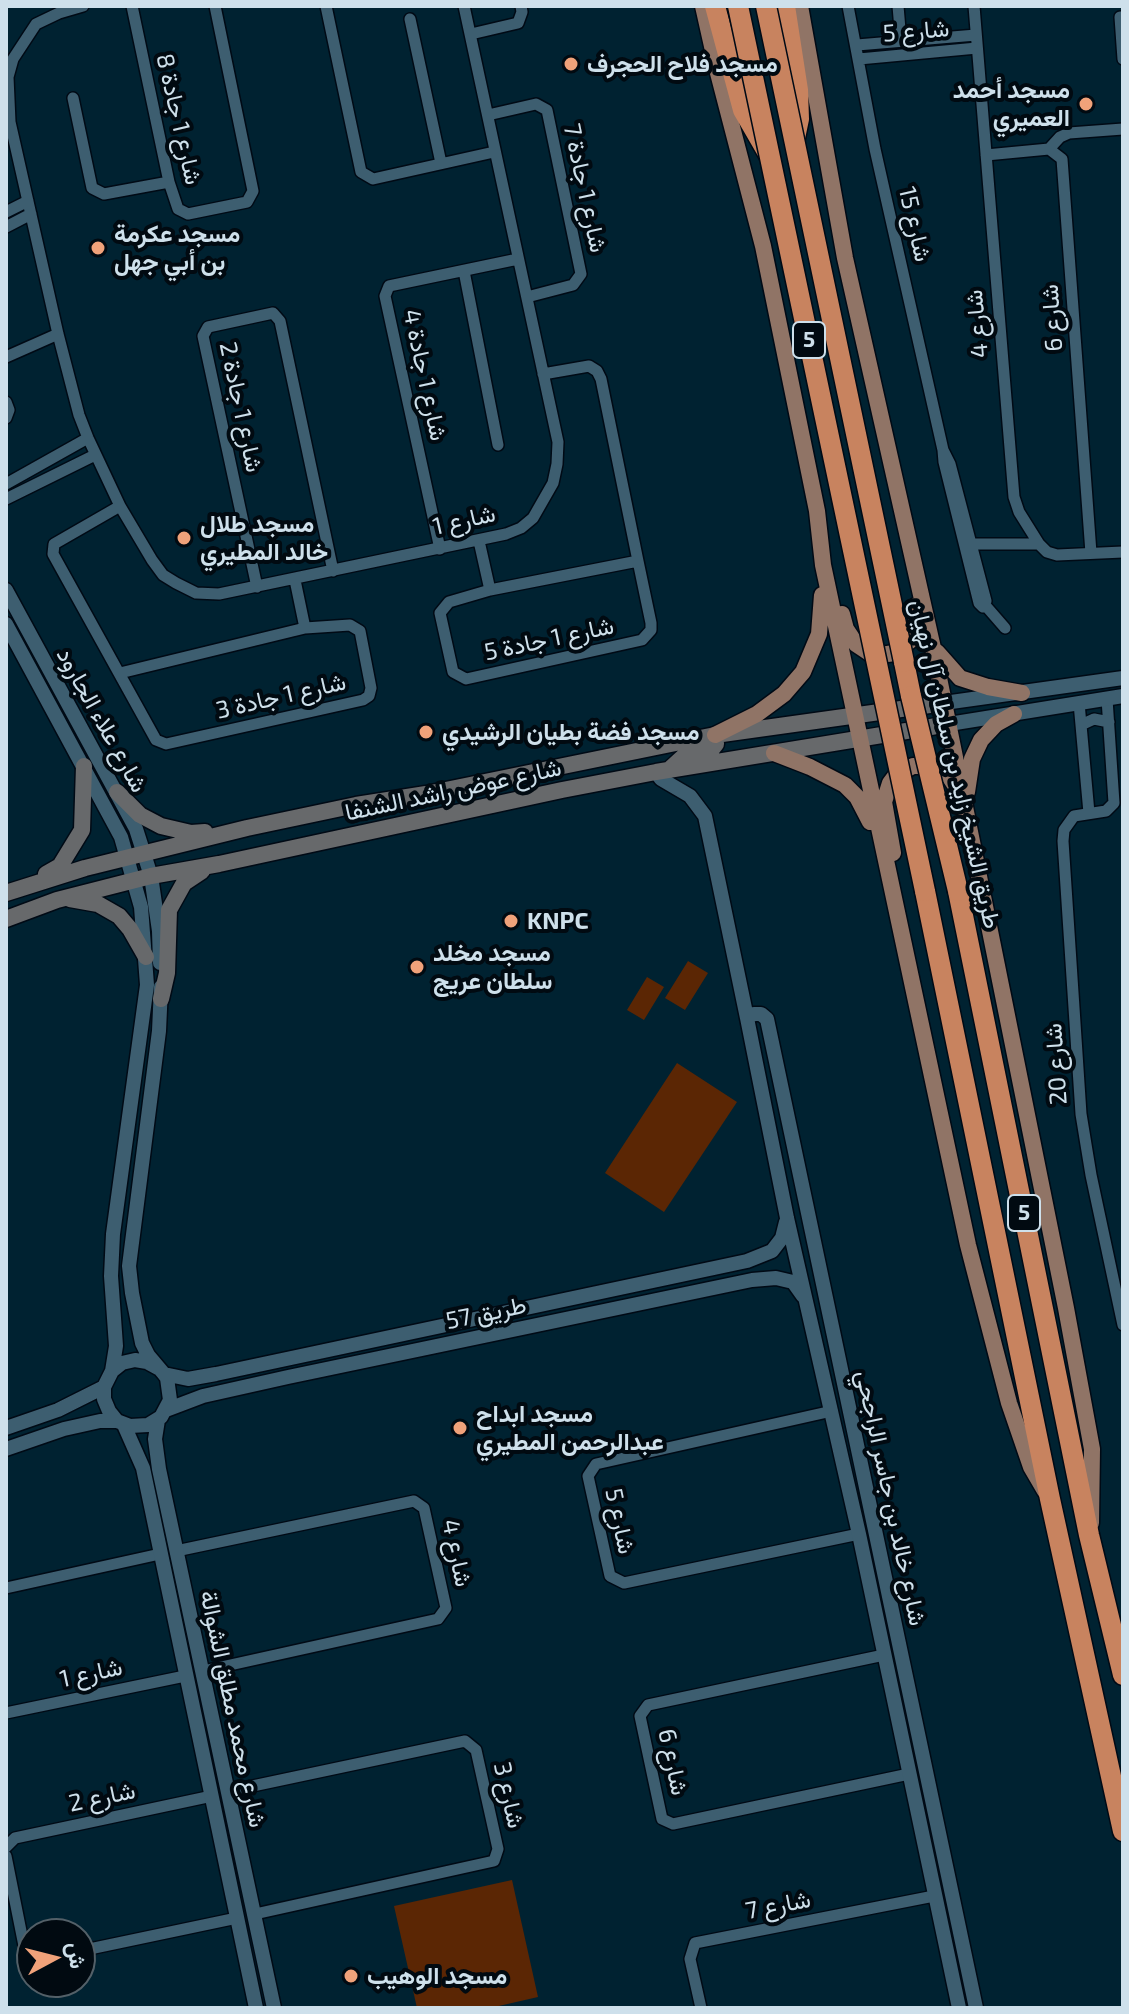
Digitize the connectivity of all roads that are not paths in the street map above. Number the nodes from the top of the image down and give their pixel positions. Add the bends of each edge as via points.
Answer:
1 (83, 6) edge
2 (132, 6) edge
3 (215, 6) edge
4 (326, 6) edge
5 (464, 6) edge
6 (521, 6) edge
7 (703, 6) edge
8 (715, 6) edge
9 (738, 6) edge
10 (766, 6) edge
11 (785, 6) edge
12 (800, 6) edge
13 (848, 6) edge
14 (898, 6) edge
15 (974, 6) edge
16 (1123, 17) edge
17 (410, 19) dead end
18 (471, 34) junction
19 (901, 41) junction
20 (977, 42) junction
21 (857, 45) junction
22 (859, 59) junction
23 (1123, 59) edge
24 (73, 98) dead end
25 (488, 115) junction
26 (1123, 129) edge
27 (795, 138) junction
28 (1049, 149) junction
29 (494, 152) junction
30 (986, 155) junction
31 (771, 157) junction
32 (441, 163) junction
33 (169, 182) junction
34 (28, 201) junction
35 (6, 212) edge
36 (31, 214) junction
37 (6, 227) edge
38 (518, 259) junction
39 (464, 271) junction
40 (527, 297) junction
41 (58, 334) junction
42 (6, 357) edge
43 (543, 374) junction
44 (6, 402) edge
45 (6, 418) edge
46 (88, 438) junction
47 (498, 445) dead end
48 (943, 450) junction
49 (95, 455) junction
50 (6, 484) edge
51 (897, 488) junction
52 (6, 499) edge
53 (120, 506) junction
54 (817, 511) junction
55 (479, 541) junction
56 (970, 544) junction
57 (1039, 544) junction
58 (440, 549) junction
59 (1123, 552) edge
60 (1091, 553) junction
61 (638, 561) junction
62 (823, 565) junction
63 (333, 571) junction
64 (295, 580) junction
65 (257, 587) junction
66 (6, 590) edge
67 (490, 590) junction
68 (985, 605) junction
69 (6, 624) edge
70 (305, 628) junction
71 (1005, 628) dead end
72 (933, 648) junction
73 (120, 673) junction
74 (1123, 678) edge
75 (1022, 693) junction
76 (1123, 696) edge
77 (1107, 699) junction
78 (944, 703) junction
79 (1079, 703) junction
80 (1014, 714) junction
81 (854, 716) junction
82 (1109, 722) junction
83 (949, 724) junction
84 (1081, 725) junction
85 (715, 735) junction
86 (859, 739) junction
87 (774, 753) junction
88 (84, 766) junction
89 (663, 771) junction
90 (117, 792) junction
91 (426, 794) junction
92 (965, 806) junction
93 (1089, 813) junction
94 (247, 828) junction
95 (880, 841) junction
96 (314, 844) junction
97 (137, 856) junction
98 (219, 864) junction
99 (143, 878) junction
100 (27, 886) junction
101 (6, 893) edge
102 (57, 900) junction
103 (6, 919) edge
104 (146, 957) junction
105 (161, 999) junction
106 (1004, 999) junction
107 (747, 1018) junction
108 (923, 1024) junction
109 (120, 1166) junction
110 (787, 1218) junction
111 (747, 1261) junction
112 (129, 1266) junction
113 (1118, 1277) edge
114 (752, 1280) junction
115 (807, 1303) junction
116 (1123, 1325) edge
117 (284, 1359) junction
118 (264, 1364) junction
119 (112, 1371) junction
120 (161, 1371) junction
121 (288, 1377) junction
122 (268, 1382) junction
123 (104, 1387) junction
124 (832, 1411) junction
125 (162, 1415) junction
126 (121, 1423) junction
127 (6, 1428) edge
128 (6, 1449) edge
129 (1050, 1499) junction
130 (859, 1534) junction
131 (1089, 1535) junction
132 (176, 1551) junction
133 (160, 1554) junction
134 (6, 1588) edge
135 (884, 1655) junction
136 (203, 1671) junction
137 (1123, 1675) edge
138 (185, 1676) junction
139 (6, 1713) edge
140 (909, 1774) junction
141 (229, 1791) junction
142 (212, 1796) junction
143 (936, 1819) junction
144 (919, 1822) junction
145 (237, 1830) junction
146 (1123, 1831) edge
147 (220, 1834) junction
148 (6, 1847) edge
149 (943, 1848) junction
150 (925, 1850) junction
151 (6, 1856) edge
152 (244, 1864) junction
153 (225, 1866) junction
154 (934, 1896) junction
155 (255, 1914) junction
156 (18, 1918) edge
157 (237, 1918) junction
158 (96, 1948) edge
159 (256, 2008) edge
160 (274, 2008) edge
161 (701, 2008) edge
162 (959, 2008) edge
163 (976, 2008) edge

1 - 34 street, شارع 1 via 36,24 10,68 10,122
2 - 33 street, شارع 1 جادة 8
3 - 33 street, شارع 1 جادة 8 via 253,191 247,202 188,214 178,209
4 - 32 street via 361,172 373,179
5 - 18 street, شارع 1
6 - 18 street via 518,23
7 - 54 main road via 763,246
8 - 31 highway, bridge via 743,110
9 - 31 highway, 5, bridge
10 - 27 highway, طريق الشيخ زايد بن سلطان آل نهيان / 5, bridge
11 - 27 highway via 799,100
12 - 51 main road, طريق الشيخ زايد بن سلطان آل نهيان via 845,258
13 - 21 street, شارع 15
14 - 19 street
15 - 20 street, شارع 4
16 - 23 street
17 - 32 street
18 - 25 street, شارع 1
19 - 20 street, شارع 5
19 - 21 street, شارع 5
20 - 22 street, شارع 5
20 - 30 street, شارع 4
21 - 22 street, شارع 15
22 - 48 street, شارع 15
24 - 33 street via 92,188 104,194
25 - 29 street, شارع 1
25 - 40 street, شارع 1 جادة 7 via 536,104 547,110 581,274 573,285
26 - 28 street via 1069,133
27 - 131 highway, طريق الشيخ زايد بن سلطان آل نهيان / 5, bridge via 911,696 958,891
28 - 30 street
28 - 60 street, شارع 6 via 1062,159
29 - 32 street
29 - 38 street, شارع 1
30 - 57 street, شارع 4 via 1012,489
31 - 129 highway, 5, bridge
34 - 35 street
34 - 36 street, شارع 1
36 - 37 street
36 - 41 street, شارع 1
38 - 39 street, شارع 1 جادة 4
38 - 40 street, شارع 1
39 - 47 street
39 - 58 street, شارع 1 جادة 4 via 389,286 385,296
40 - 43 street, شارع 1
41 - 42 street
41 - 46 street, شارع 1
43 - 55 street, شارع 1 via 558,442 553,483 539,510 521,528
43 - 61 street, شارع 1 جادة 5 via 589,366 597,371
44 - 45 street
46 - 49 street, شارع 1
46 - 50 street
48 - 56 street, شارع 15
48 - 68 street, شارع 15 via 979,603
49 - 52 street
49 - 53 street, شارع 1
51 - 54 main road via 918,617 911,640 894,653 871,654 850,638
51 - 72 main road, طريق الشيخ زايد بن سلطان آل نهيان
53 - 65 street, شارع 1 via 152,560 176,583 196,593
53 - 73 street, شارع 1 جادة 3 via 54,544 53,554
54 - 62 main road
55 - 58 street, شارع 1
55 - 67 street
56 - 57 street
56 - 68 street, شارع 15
57 - 60 street via 1057,555
58 - 63 street, شارع 1
59 - 60 street
61 - 67 street, شارع 1 جادة 5
61 - 67 street, شارع 1 جادة 5 via 651,623 648,636 466,679 453,672 440,613 449,602
62 - 81 main road
62 - 85 main road via 819,634 803,672 757,714
63 - 64 street, شارع 1
63 - 65 street, شارع 1 جادة 2 via 280,321 273,313 208,327 203,336
64 - 65 street, شارع 1
64 - 70 street
66 - 90 street, شارع علاء الجارود
68 - 71 street
69 - 88 street, شارع علاء الجارود
70 - 73 street, شارع 1 جادة 3
70 - 73 street, شارع 1 جادة 3 via 350,625 360,631 369,696 166,744 156,740
72 - 75 main road via 960,678
72 - 78 main road, طريق الشيخ زايد بن سلطان آل نهيان
74 - 75 street
75 - 78 street
76 - 77 street
77 - 79 street
77 - 82 street, شارع 20
78 - 81 main road, شارع عوض راشد الشنفا
78 - 83 main road, طريق الشيخ زايد بن سلطان آل نهيان
79 - 80 street
79 - 84 street
80 - 83 street
80 - 92 main road via 981,740 972,759
81 - 85 main road, شارع عوض راشد الشنفا
81 - 86 main road
82 - 84 street via 1094,719
82 - 93 street, شارع 20 via 1114,803 1106,811
83 - 86 main road, شارع عوض راشد الشنفا
83 - 92 main road, طريق الشيخ زايد بن سلطان آل نهيان
84 - 93 street
85 - 89 main road via 712,749 683,757
85 - 91 main road, شارع عوض راشد الشنفا
86 - 87 main road, شارع عوض راشد الشنفا
86 - 95 main road
87 - 89 main road, شارع عوض راشد الشنفا
87 - 95 main road via 845,785
88 - 97 street, شارع علاء الجارود via 121,837
88 - 100 main road via 82,830 60,866
89 - 96 main road, شارع عوض راشد الشنفا
89 - 107 street, شارع خالد بن جاسر الراجحي via 661,779 690,796 705,816
90 - 94 main road via 140,815 174,830
90 - 97 street, شارع علاء الجارود via 136,829
91 - 94 main road, شارع عوض راشد الشنفا
91 - 96 main road via 433,804 429,811 341,832
92 - 106 main road, طريق الشيخ زايد بن سلطان آل نهيان
93 - 113 street, شارع 20 via 1070,820 1063,841 1081,1114
94 - 97 main road, شارع عوض راشد الشنفا
95 - 108 main road
96 - 98 main road, شارع عوض راشد الشنفا
97 - 99 street, شارع علاء الجارود
97 - 100 main road, شارع عوض راشد الشنفا
98 - 99 main road, شارع عوض راشد الشنفا
98 - 105 main road via 191,877 171,903
99 - 102 main road, شارع عوض راشد الشنفا
99 - 104 street
99 - 105 street via 159,931
100 - 101 main road, شارع عوض راشد الشنفا
102 - 103 main road, شارع عوض راشد الشنفا
102 - 104 main road via 89,901 110,909
104 - 109 street via 147,985
105 - 112 street
106 - 108 main road via 957,788 937,768 913,766 896,775 884,802
106 - 131 main road, طريق الشيخ زايد بن سلطان آل نهيان via 1092,1449
107 - 110 street, شارع خالد بن جاسر الراجحي
107 - 143 street, شارع خالد بن جاسر الراجحي via 757,1013 767,1019
108 - 129 main road via 1000,1373 1031,1467
109 - 112 street via 130,1167 131,1173 123,1250
109 - 119 street via 111,1276 116,1346
110 - 111 street, طريق 57 via 772,1251
110 - 115 street, شارع خالد بن جاسر الراجحي
111 - 114 street via 755,1266
111 - 117 street, طريق 57
112 - 120 street via 142,1343
113 - 116 street, شارع 20
114 - 115 street, طريق 57 via 793,1282
114 - 121 street, طريق 57
115 - 124 street, شارع خالد بن جاسر الراجحي
117 - 118 street, طريق 57
117 - 121 street via 281,1367
118 - 120 street, طريق 57 via 188,1379
118 - 122 street
119 - 120 street via 135,1360
119 - 123 street
120 - 125 street via 170,1394
121 - 122 street, طريق 57
122 - 125 street, طريق 57 via 203,1396
123 - 126 street via 106,1406
123 - 127 street
124 - 130 street, شارع خالد بن جاسر الراجحي
124 - 130 street, شارع 5 via 596,1464 588,1476 610,1576 624,1583
125 - 126 street via 142,1427
125 - 132 street, شارع محمد مطلق الشوالة via 155,1439
126 - 128 street via 100,1421 64,1429
126 - 133 street, شارع محمد مطلق الشوالة via 143,1468
129 - 146 highway, 5
130 - 135 street, شارع خالد بن جاسر الراجحي
131 - 137 highway, طريق الشيخ زايد بن سلطان آل نهيان / 5
132 - 136 street, شارع محمد مطلق الشوالة
132 - 136 street, شارع 4 via 414,1501 424,1508 428,1523 446,1608 438,1619
133 - 134 street
133 - 138 street, شارع محمد مطلق الشوالة
135 - 140 street, شارع خالد بن جاسر الراجحي
135 - 140 street, شارع 6 via 648,1705 640,1716 662,1819 673,1824
136 - 141 street, شارع محمد مطلق الشوالة
138 - 139 street, شارع 1
138 - 142 street, شارع محمد مطلق الشوالة
140 - 144 street, شارع خالد بن جاسر الراجحي
141 - 145 street, شارع محمد مطلق الشوالة
141 - 155 street, شارع 3 via 465,1741 476,1750 498,1849 494,1861
142 - 147 street, شارع محمد مطلق الشوالة
142 - 148 street, شارع 2 via 15,1838
143 - 144 street
143 - 149 street, شارع خالد بن جاسر الراجحي
144 - 150 street, شارع خالد بن جاسر الراجحي
145 - 147 street via 231,1841
145 - 152 street, شارع محمد مطلق الشوالة
147 - 153 street, شارع محمد مطلق الشوالة
149 - 150 street via 933,1844
149 - 163 street, شارع خالد بن جاسر الراجحي
150 - 154 street, شارع خالد بن جاسر الراجحي
151 - 156 street
152 - 153 street via 234,1859
152 - 155 street, شارع محمد مطلق الشوالة
153 - 157 street, شارع محمد مطلق الشوالة
154 - 161 street, شارع 7 via 695,1943 690,1959
154 - 162 street, شارع خالد بن جاسر الراجحي
155 - 160 street, شارع محمد مطلق الشوالة
157 - 158 street
157 - 159 street, شارع محمد مطلق الشوالة

